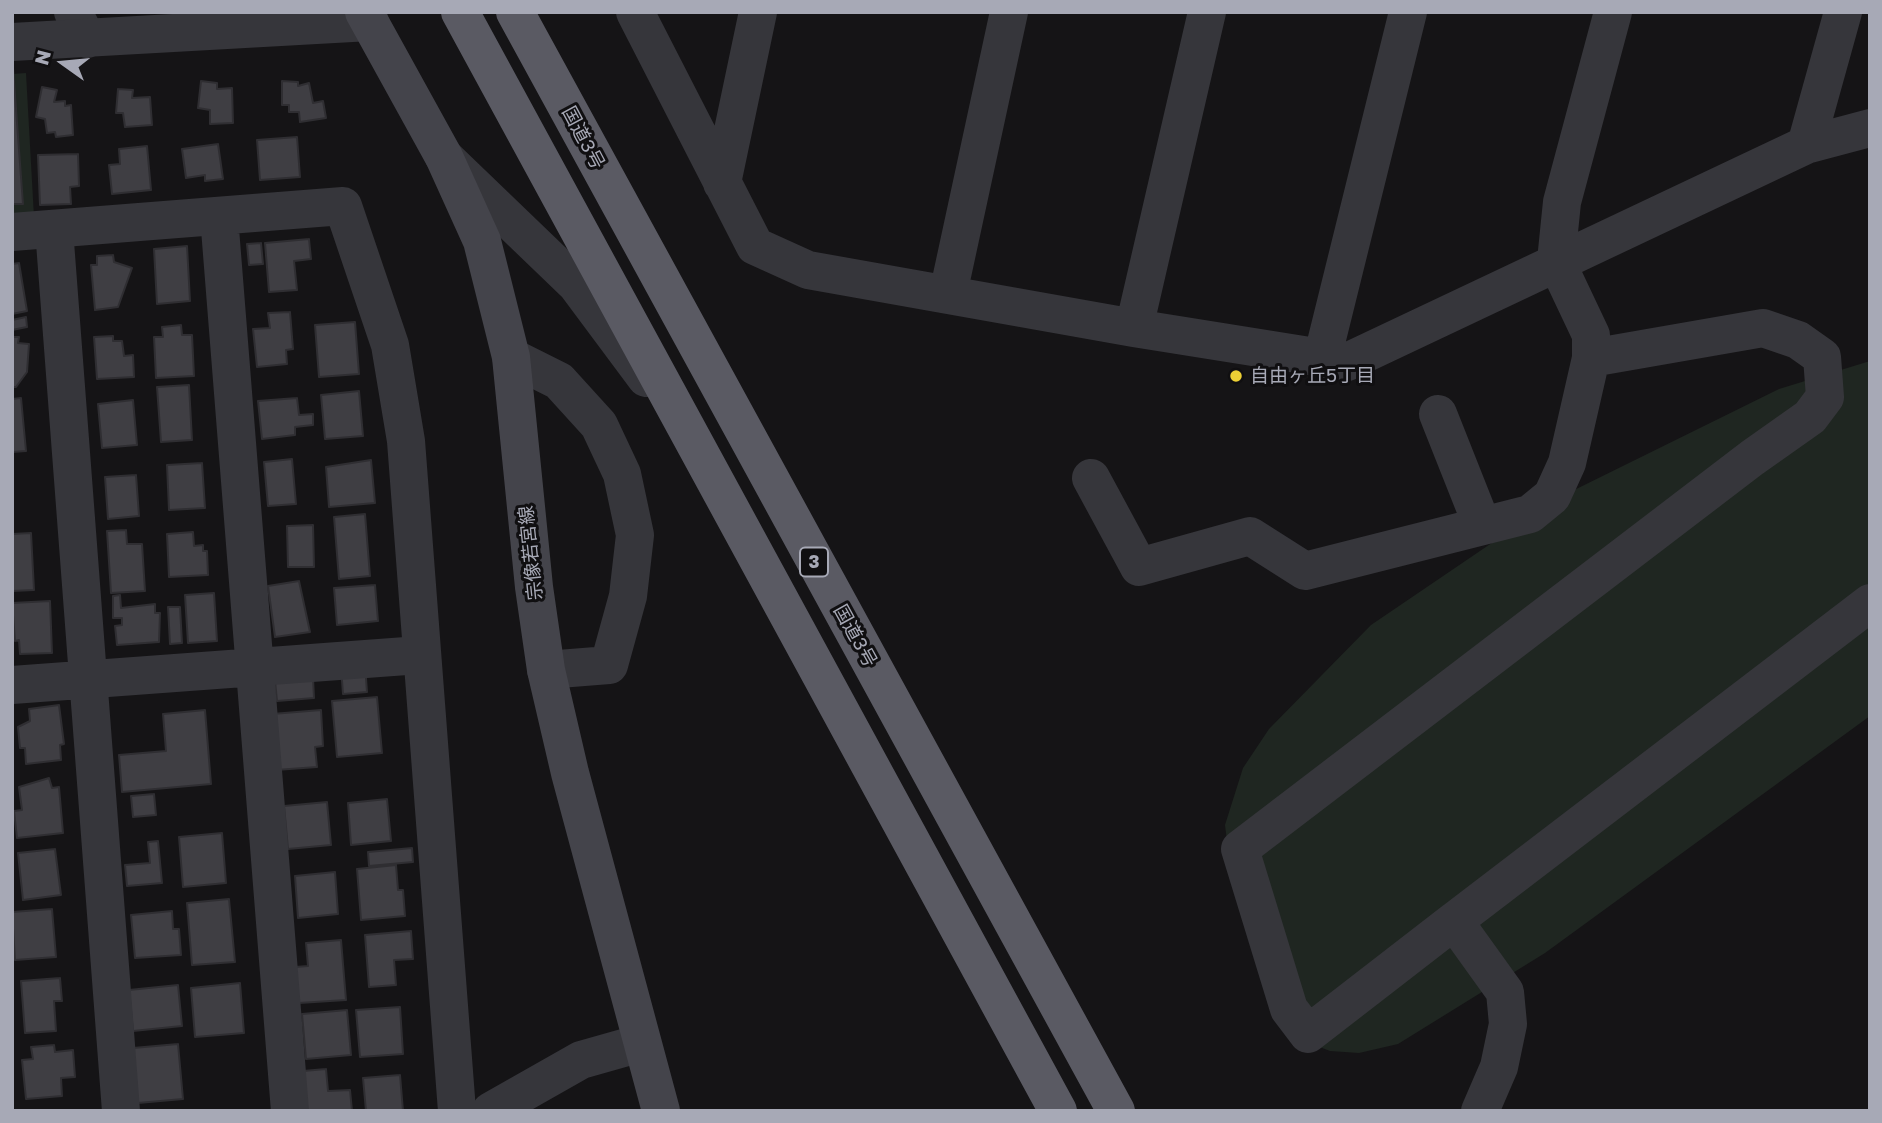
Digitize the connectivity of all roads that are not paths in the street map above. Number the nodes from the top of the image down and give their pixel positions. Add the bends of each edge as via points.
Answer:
1 (460, 12) edge
2 (515, 12) edge
3 (635, 12) edge
4 (758, 12) edge
5 (1009, 12) edge
6 (1207, 12) edge
7 (1408, 12) edge
8 (1614, 12) edge
9 (1843, 12) edge
10 (367, 17) edge
11 (80, 26) edge
12 (12, 42) edge
13 (1870, 128) edge
14 (1806, 145) junction
15 (444, 157) junction
16 (722, 183) junction
17 (219, 216) junction
18 (54, 229) junction
19 (12, 232) edge
20 (1556, 261) junction
21 (948, 294) junction
22 (1134, 328) junction
23 (510, 357) junction
24 (1591, 358) junction
25 (1322, 359) junction
26 (1438, 414) dead end
27 (697, 446) junction
28 (1091, 478) dead end
29 (1482, 525) junction
30 (1870, 603) edge
31 (420, 655) junction
32 (254, 668) junction
33 (546, 670) junction
34 (88, 679) junction
35 (12, 685) edge
36 (1454, 922) junction
37 (641, 1043) junction
38 (121, 1111) edge
39 (290, 1111) edge
40 (457, 1111) edge
41 (491, 1111) edge
42 (661, 1111) edge
43 (1058, 1111) edge
44 (1116, 1111) edge
45 (1480, 1111) edge

1 - 27 highway, 3
2 - 44 highway, 国道3号 / 3
3 - 16 street
4 - 16 street
5 - 21 street
6 - 22 street
7 - 25 street
8 - 20 street via 1562,202
9 - 14 street
10 - 11 street
10 - 15 main road, 宗像若宮線
11 - 12 street
13 - 14 street
14 - 20 street
15 - 23 main road, 宗像若宮線 via 482,241
15 - 27 street via 576,284
16 - 21 street via 755,246 808,270
17 - 18 street
17 - 31 street via 343,206 390,345 404,427
17 - 32 street
18 - 19 street
18 - 34 street
20 - 24 street via 1591,335
20 - 25 street via 1347,362
21 - 22 street
22 - 25 street
23 - 33 main road, 宗像若宮線
23 - 33 street via 559,381 599,425 622,474 635,534 628,596 609,665
24 - 29 street via 1567,463 1552,496 1530,514
24 - 36 street via 1763,328 1798,340 1822,357 1825,397 1810,417 1240,849 1289,1009 1308,1034
26 - 29 street
27 - 43 highway, 3
28 - 29 street via 1139,567 1250,536 1305,571
30 - 36 street
31 - 32 street
31 - 40 street
32 - 34 street
32 - 39 street
33 - 37 main road, 宗像若宮線
34 - 35 street
34 - 38 street
36 - 45 street via 1505,992 1508,1024 1499,1067
37 - 41 street via 581,1060
37 - 42 main road, 宗像若宮線

